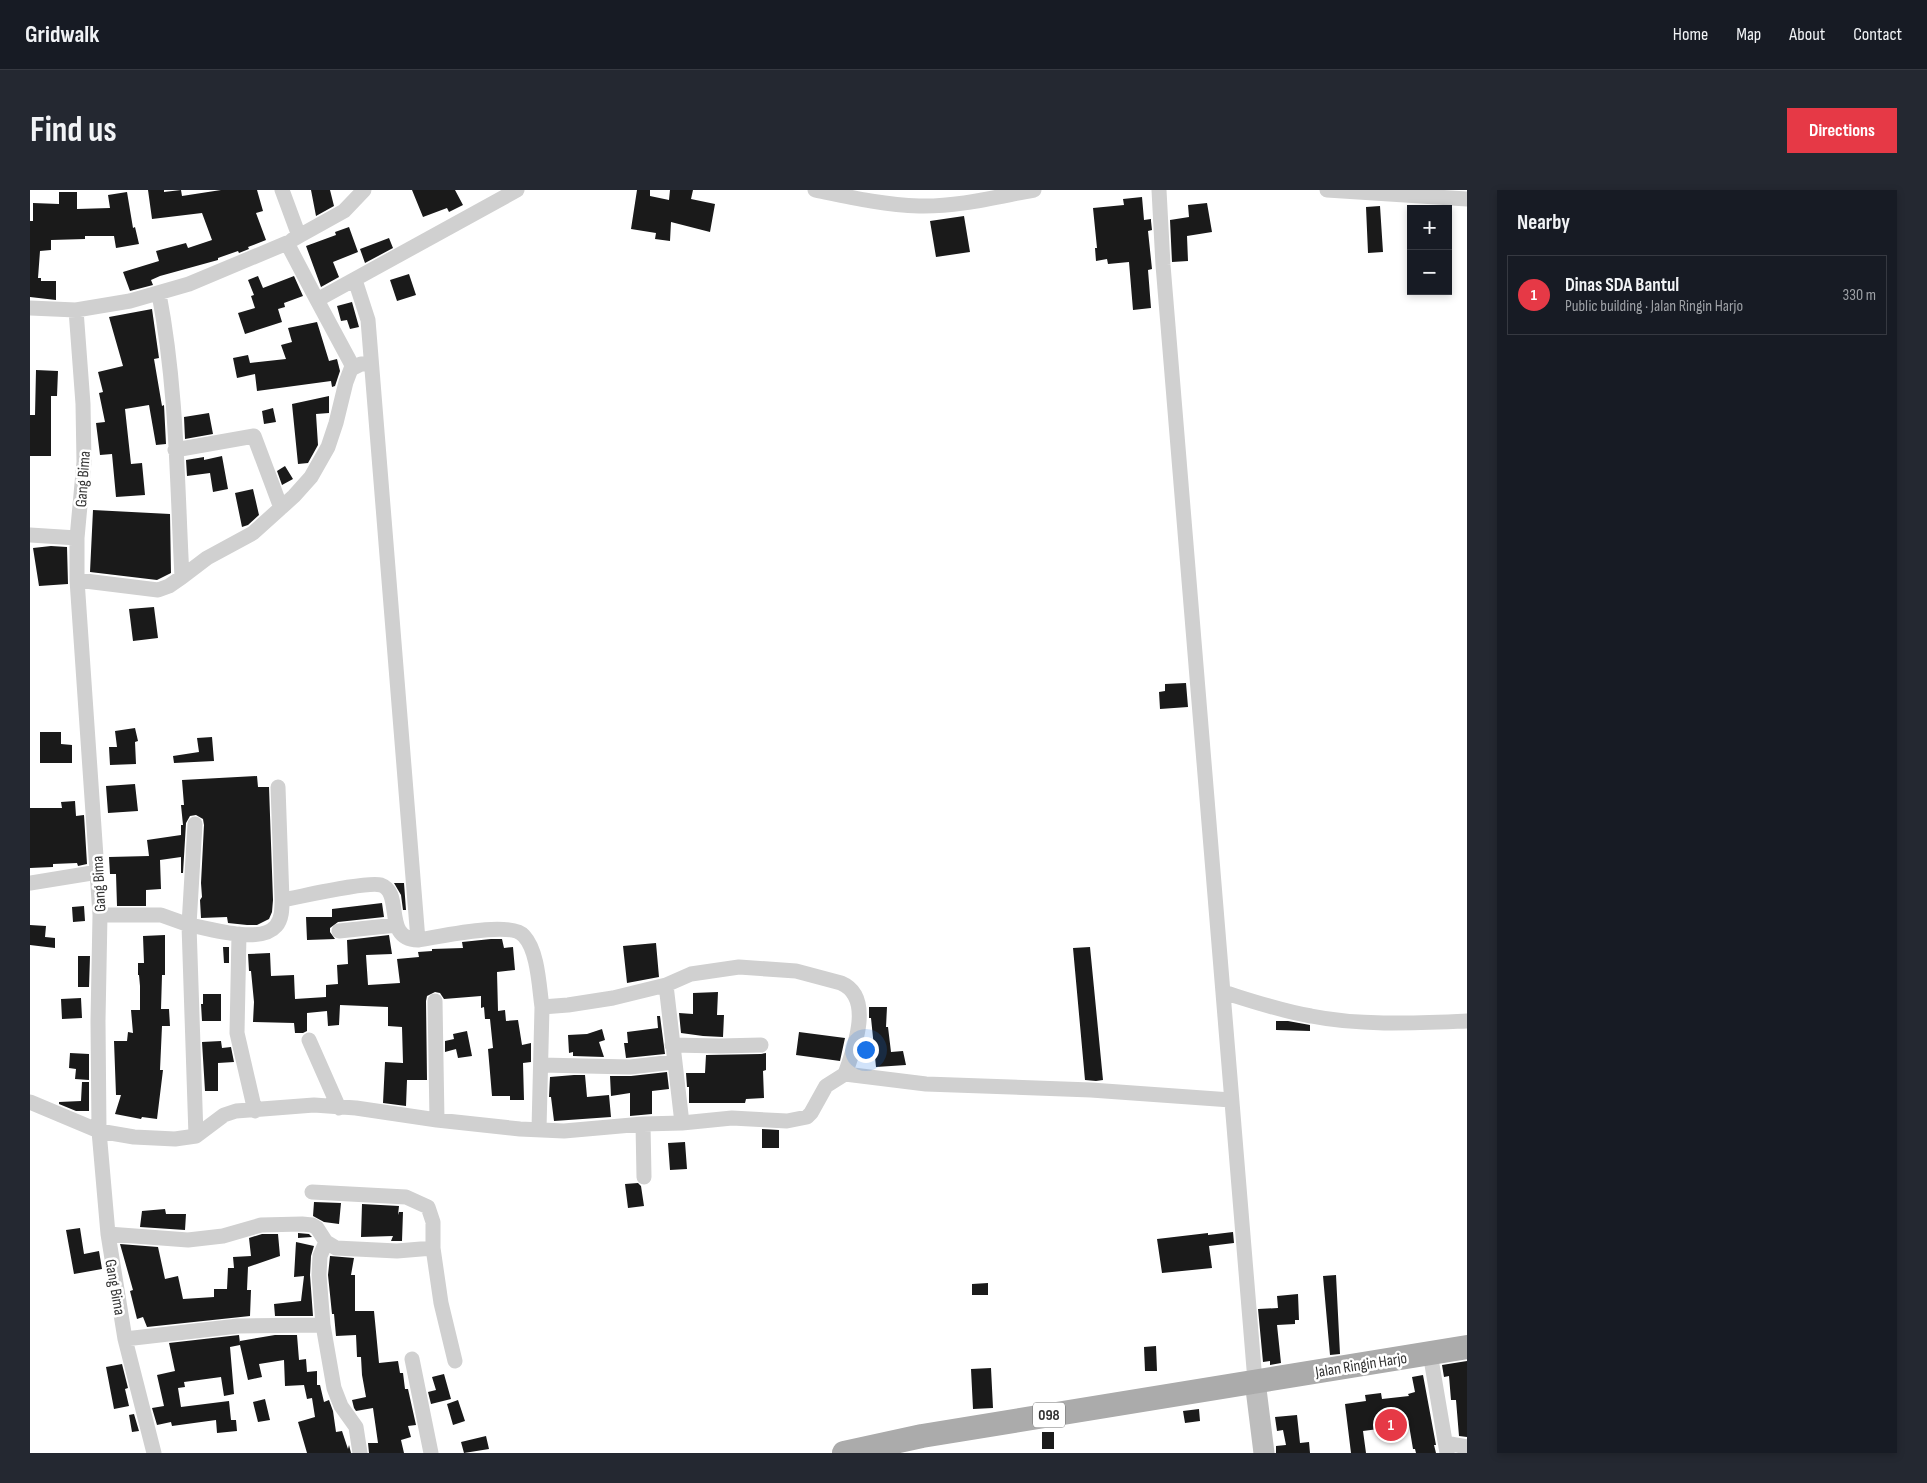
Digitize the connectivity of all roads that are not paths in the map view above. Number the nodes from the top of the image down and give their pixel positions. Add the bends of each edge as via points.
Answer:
1 (282, 190) edge
2 (364, 190) edge
3 (517, 190) edge
4 (815, 190) edge
5 (1034, 190) edge
6 (1159, 190) edge
7 (1328, 190) edge
8 (951, 197) edge
9 (1467, 199) edge
10 (293, 240) junction
11 (355, 280) junction
12 (159, 294) junction
13 (317, 300) junction
14 (30, 308) edge
15 (76, 310) junction
16 (370, 364) junction
17 (353, 367) junction
18 (175, 450) junction
19 (281, 508) junction
20 (30, 535) edge
21 (77, 538) junction
22 (182, 577) junction
23 (77, 580) junction
24 (278, 787) dead end
25 (195, 824) dead end
26 (98, 872) junction
27 (30, 882) edge
28 (282, 900) junction
29 (100, 915) junction
30 (189, 925) junction
31 (397, 925) junction
32 (339, 931) dead end
33 (239, 934) junction
34 (418, 940) junction
35 (666, 985) junction
36 (1223, 992) junction
37 (435, 1001) dead end
38 (542, 1007) junction
39 (1467, 1021) edge
40 (309, 1040) dead end
41 (761, 1045) dead end
42 (672, 1046) junction
43 (674, 1062) junction
44 (541, 1066) junction
45 (845, 1074) junction
46 (1231, 1100) junction
47 (30, 1102) edge
48 (339, 1108) junction
49 (255, 1111) junction
50 (437, 1120) junction
51 (682, 1123) junction
52 (643, 1124) junction
53 (539, 1129) junction
54 (100, 1131) junction
55 (196, 1136) junction
56 (644, 1177) dead end
57 (312, 1192) dead end
58 (108, 1234) junction
59 (326, 1242) junction
60 (433, 1248) junction
61 (323, 1325) junction
62 (126, 1340) junction
63 (1467, 1347) edge
64 (1430, 1353) junction
65 (412, 1359) dead end
66 (455, 1361) dead end
67 (1255, 1381) junction
68 (1467, 1447) edge
69 (1446, 1448) edge
70 (154, 1453) edge
71 (360, 1453) edge
72 (431, 1453) edge
73 (844, 1453) edge
74 (1264, 1453) edge

1 - 10 street
2 - 10 street via 344,211
3 - 11 street
4 - 8 street via 919,206
5 - 8 street
6 - 36 street
7 - 9 street
10 - 12 street
10 - 13 street
11 - 13 street
11 - 16 street via 368,320
12 - 15 street
12 - 18 street via 168,340
13 - 17 street
14 - 15 street
15 - 21 street, Gang Bima via 84,462
16 - 17 street
16 - 34 street
17 - 19 street via 320,463
18 - 19 street via 254,436
18 - 22 street
19 - 22 street via 253,533 207,558
20 - 21 street
21 - 23 street, Gang Bima
22 - 23 street via 158,590
23 - 26 street, Gang Bima
24 - 28 street
25 - 30 street
26 - 27 street
26 - 29 street, Gang Bima
28 - 31 street via 380,885 389,891
28 - 33 street via 277,926 258,935
29 - 30 street via 161,915
29 - 54 street, Gang Bima
30 - 33 street
30 - 55 street
31 - 32 street
31 - 34 street via 403,936
33 - 49 street via 238,1033
34 - 38 street via 501,928 521,932 533,953
35 - 38 street via 613,998
35 - 42 street
35 - 45 street via 691,974 739,967 796,971 847,985 856,995 859,1009
36 - 39 street via 1289,1012 1335,1020
36 - 46 street
37 - 50 street
38 - 44 street
40 - 48 street
41 - 42 street
42 - 43 street
43 - 44 street via 630,1067
43 - 51 street
44 - 53 street
45 - 46 street via 926,1084 1091,1090
45 - 51 street via 826,1086 807,1117 787,1121 732,1118
46 - 67 street
47 - 54 street
48 - 49 street via 314,1105
48 - 50 street
49 - 55 street via 236,1111 224,1116
50 - 53 street
51 - 52 street
52 - 53 street via 564,1131
52 - 56 street
54 - 55 street via 134,1137 175,1139
54 - 58 street, Gang Bima
57 - 60 street via 406,1197 423,1203 432,1217
58 - 59 street via 188,1240 223,1236 261,1225 302,1224 317,1228
58 - 62 street, Gang Bima
59 - 60 street via 336,1248 397,1251
59 - 61 street via 320,1256 319,1275
60 - 66 street via 441,1303
61 - 62 street via 238,1326
61 - 71 street via 334,1388 341,1406 356,1427
62 - 70 street, Gang Bima
63 - 64 main road, Jalan Ringin Harjo / 098
64 - 67 main road, Jalan Ringin Harjo / 098
64 - 69 street
65 - 72 street
67 - 73 main road, 098 via 922,1436
67 - 74 main road
68 - 69 street

